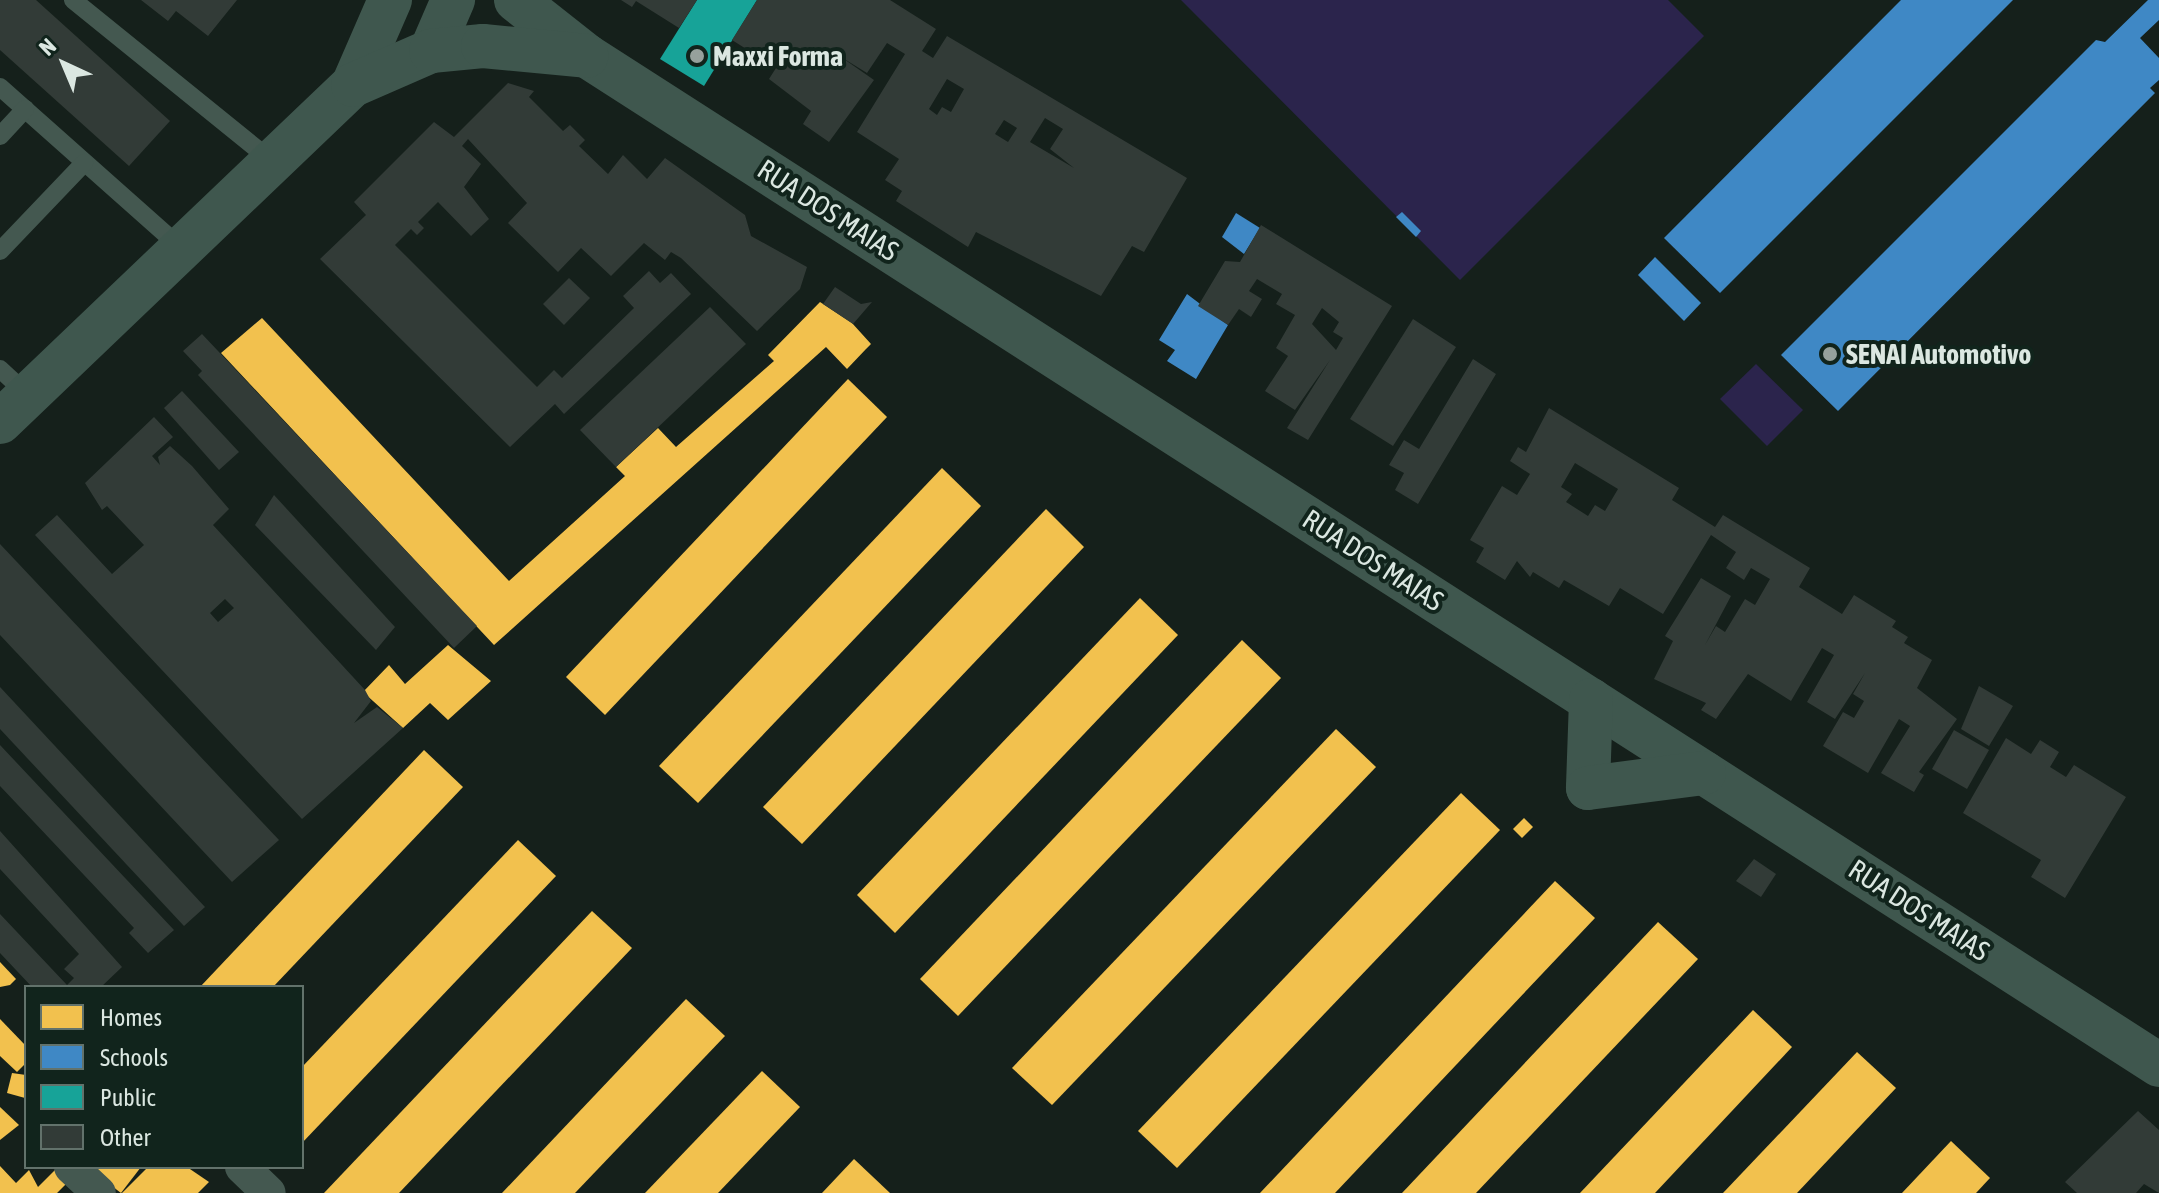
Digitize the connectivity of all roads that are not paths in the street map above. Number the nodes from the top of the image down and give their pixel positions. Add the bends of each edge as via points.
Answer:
1 (73, 0) edge
2 (453, 0) edge
3 (516, 0) edge
4 (394, 2) edge
5 (431, 51) junction
6 (587, 56) junction
7 (353, 85) junction
8 (0, 87) edge
9 (25, 109) junction
10 (0, 136) edge
11 (269, 159) junction
12 (84, 163) junction
13 (179, 246) junction
14 (0, 251) edge
15 (9, 395) edge
16 (1591, 700) junction
17 (1704, 773) junction
18 (2159, 1065) edge
19 (73, 1169) edge
20 (244, 1169) edge
21 (99, 1193) edge
22 (269, 1193) edge

1 - 11 lane
2 - 5 main road
3 - 6 main road, RUA DOS MAIAS
4 - 7 main road
5 - 6 main road, RUA DOS MAIAS via 483,46
5 - 7 main road, RUA DOS MAIAS
6 - 16 main road, RUA DOS MAIAS
7 - 11 main road
8 - 9 lane
9 - 10 lane
9 - 12 lane
11 - 13 main road
12 - 13 lane
12 - 14 lane
13 - 15 main road
16 - 17 main road, RUA DOS MAIAS
16 - 17 main road via 1588,788
17 - 18 main road, RUA DOS MAIAS
19 - 21 street
20 - 22 street

